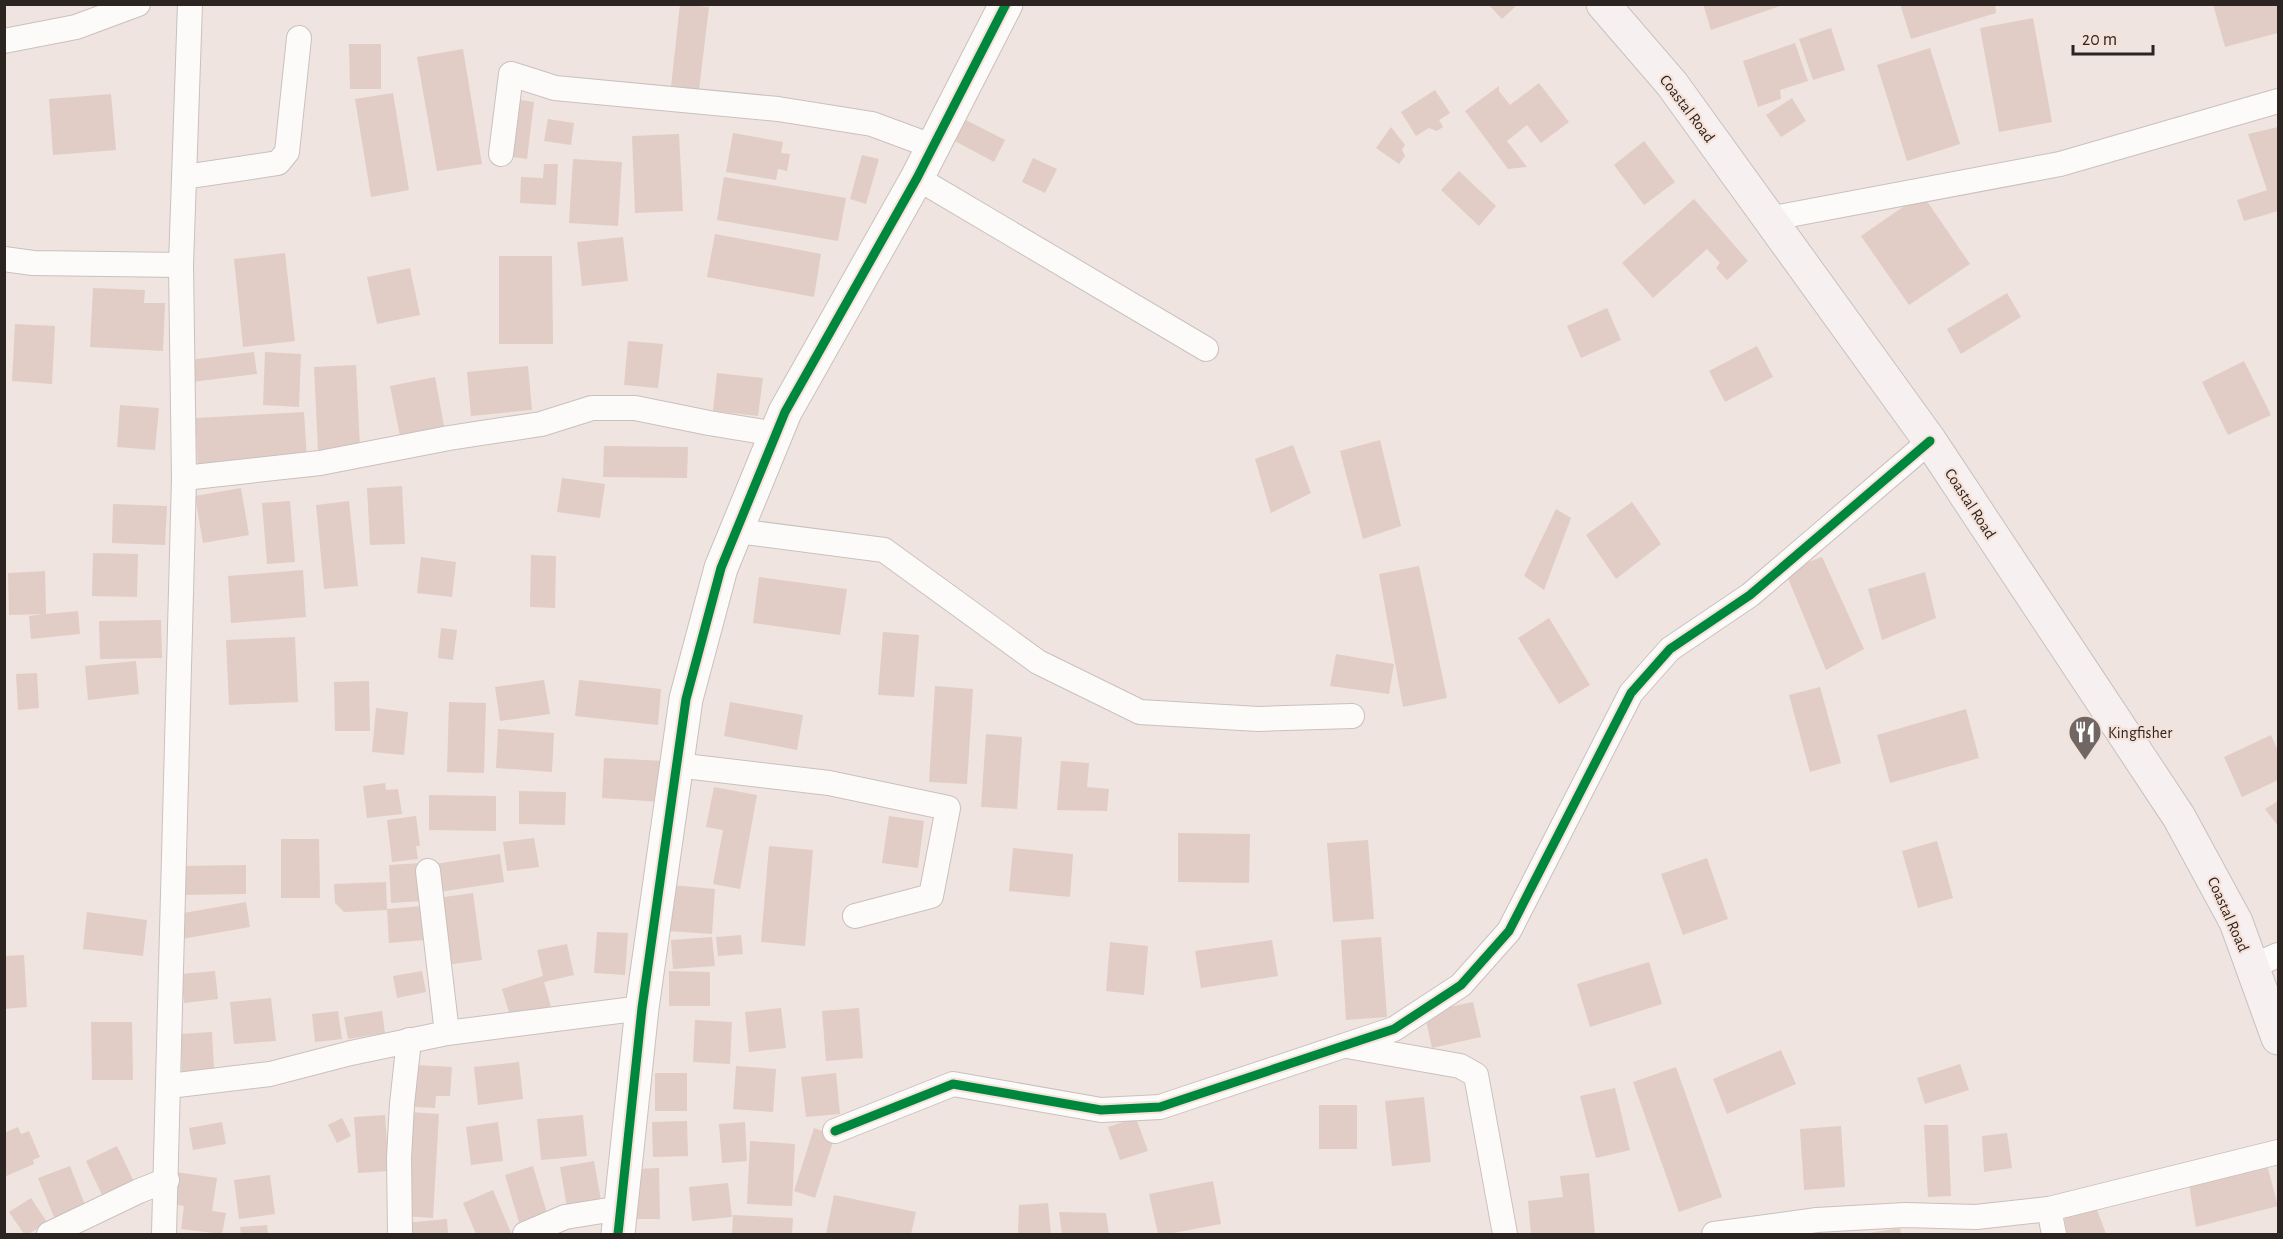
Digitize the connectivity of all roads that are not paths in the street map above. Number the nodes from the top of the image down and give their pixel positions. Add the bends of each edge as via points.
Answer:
1 (138, 4) edge
2 (190, 4) edge
3 (1006, 4) edge
4 (1603, 4) edge
5 (299, 38) dead end
6 (4, 41) edge
7 (2278, 101) edge
8 (934, 147) junction
9 (501, 153) dead end
10 (184, 177) junction
11 (917, 178) junction
12 (1768, 219) junction
13 (4, 260) edge
14 (181, 265) junction
15 (1206, 349) dead end
16 (776, 434) junction
17 (1930, 441) junction
18 (184, 478) junction
19 (736, 531) junction
20 (1352, 716) dead end
21 (676, 765) junction
22 (428, 871) dead end
23 (855, 916) dead end
24 (2265, 961) edge
25 (642, 1008) junction
26 (447, 1033) junction
27 (2278, 1038) edge
28 (409, 1040) junction
29 (1346, 1045) junction
30 (169, 1086) junction
31 (835, 1131) dead end
32 (2278, 1152) edge
33 (167, 1180) junction
34 (2049, 1209) junction
35 (619, 1221) edge
36 (1906, 1225) edge
37 (49, 1234) edge
38 (164, 1234) edge
39 (400, 1234) edge
40 (525, 1234) edge
41 (1505, 1234) edge
42 (1714, 1234) edge
43 (2054, 1234) edge

1 - 6 street via 76,27
2 - 10 street
3 - 8 street
4 - 12 main road, Coastal Road via 1671,84
5 - 10 street via 287,152 278,163
7 - 12 street via 2060,164
8 - 9 street via 872,124 778,109 555,88 511,74
8 - 11 street
10 - 14 street
11 - 15 street
11 - 16 street
12 - 17 main road, Coastal Road
13 - 14 street
14 - 18 street
16 - 18 street via 635,408 592,408 542,424 320,463
16 - 19 street
17 - 24 main road, Coastal Road via 2179,817 2236,922
17 - 29 street via 1750,595 1670,650 1631,693 1509,931 1461,985 1394,1029
18 - 30 street
19 - 20 street via 884,550 1038,662 1140,712 1258,719
19 - 21 street via 721,568 686,699
21 - 23 street via 828,783 948,808 931,896
21 - 25 street
22 - 26 street
24 - 27 main road, Coastal Road
25 - 26 street
25 - 35 street
26 - 28 street
28 - 30 street via 270,1074
28 - 39 street via 399,1158
29 - 31 street via 1160,1107 1101,1110 952,1084
29 - 41 street via 1460,1066 1476,1075
30 - 33 street
32 - 34 street
33 - 37 street
33 - 38 street
34 - 36 street
34 - 43 street
35 - 40 street via 565,1217
36 - 42 street via 1817,1220

